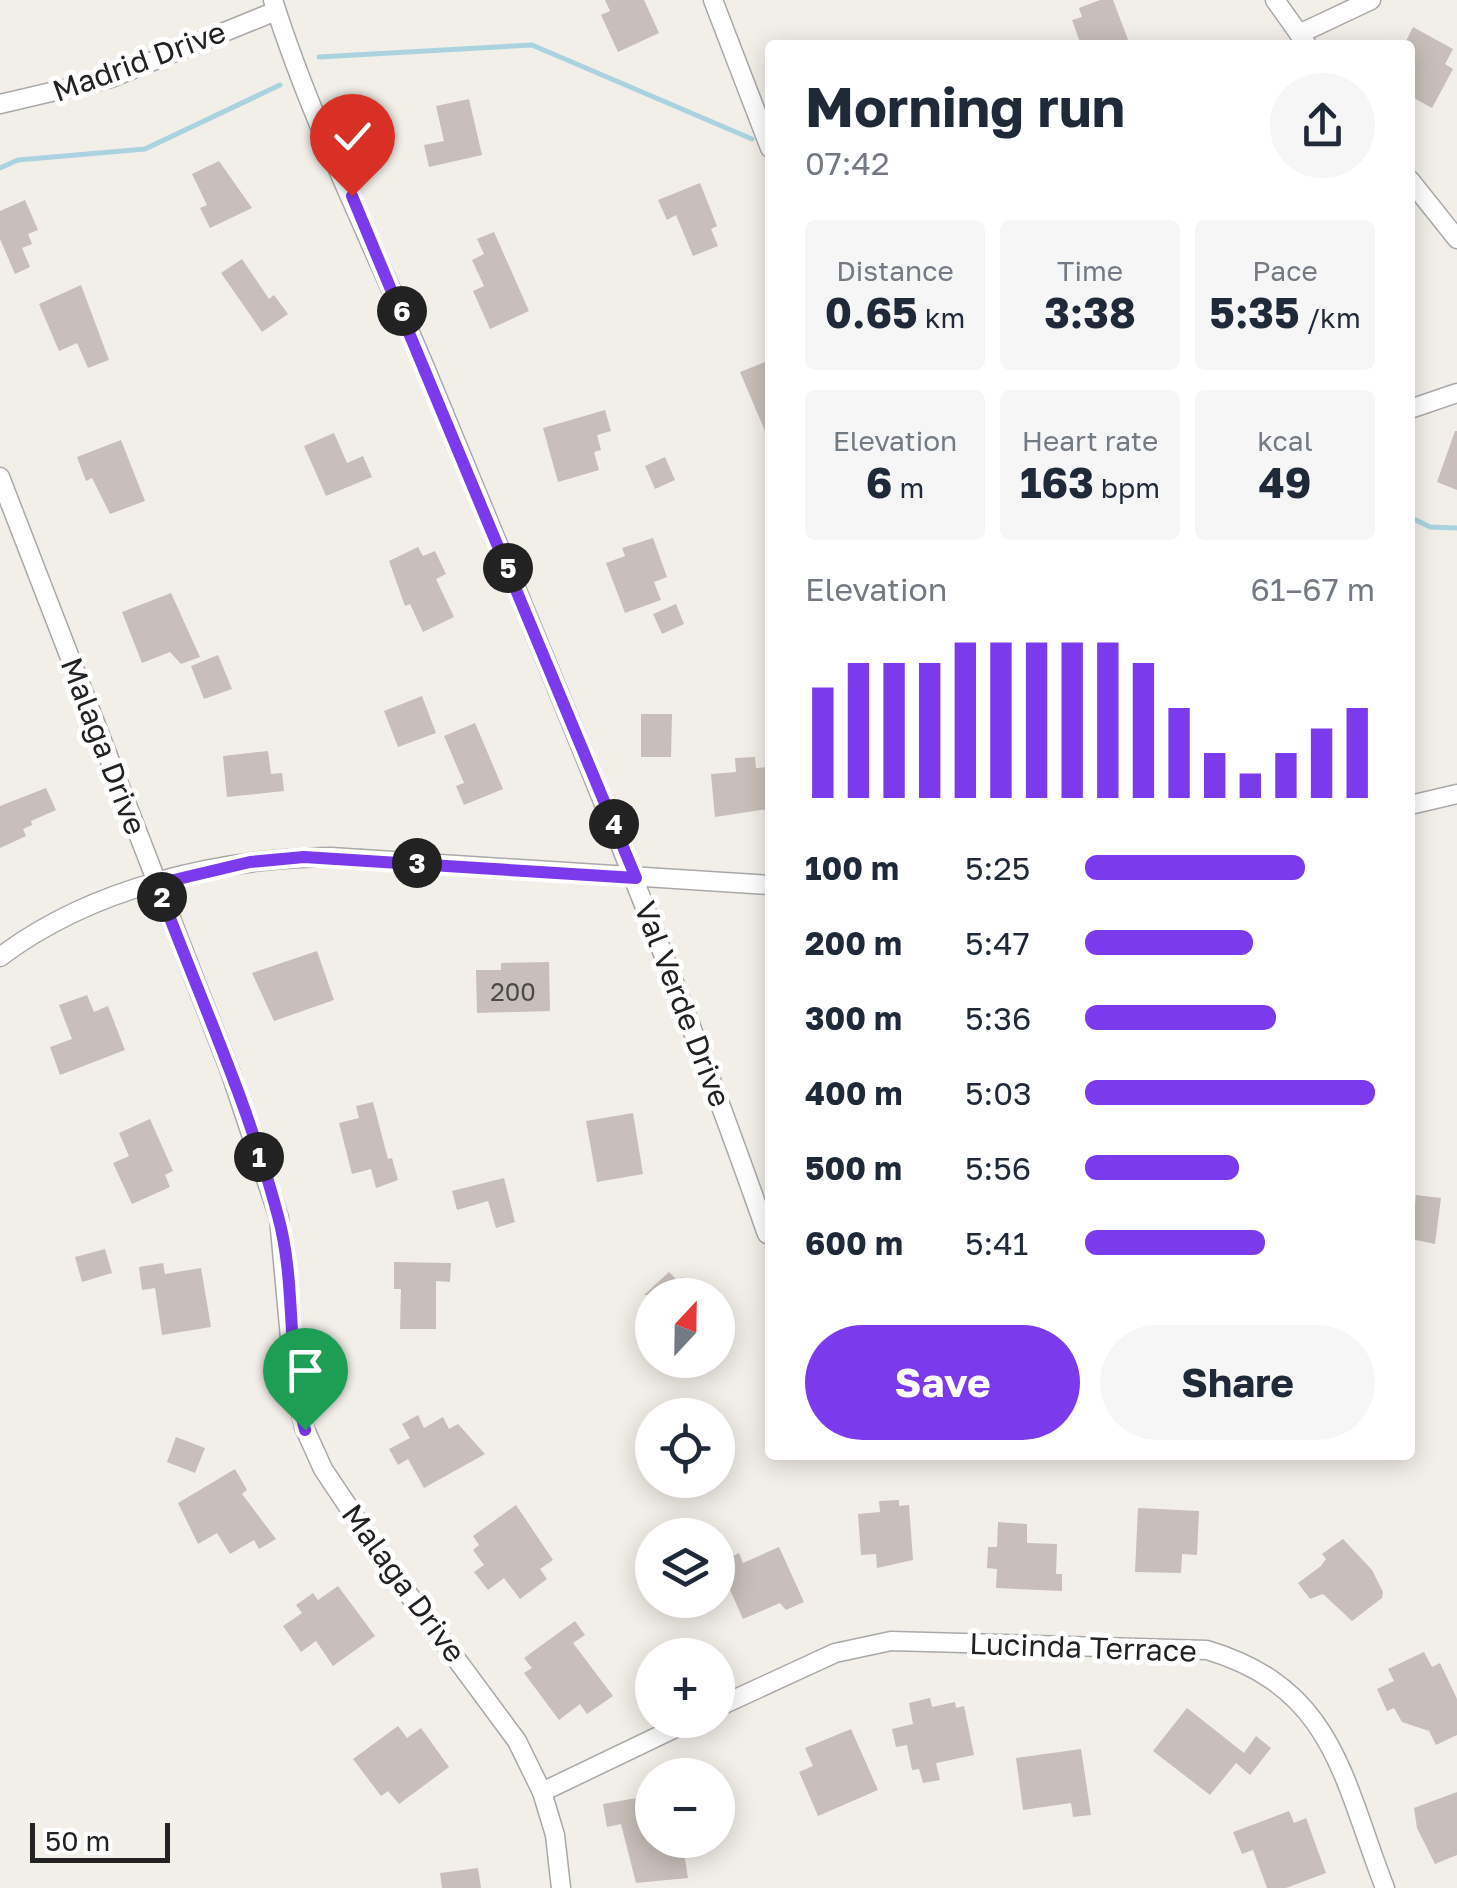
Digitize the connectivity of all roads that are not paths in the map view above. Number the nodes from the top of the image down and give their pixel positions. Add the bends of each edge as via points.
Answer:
1 (713, 0) edge
2 (1275, 0) edge
3 (1371, 0) edge
4 (275, 5) edge
5 (1303, 40) edge
6 (0, 104) edge
7 (765, 135) edge
8 (1415, 186) edge
9 (1457, 239) edge
10 (1457, 393) edge
11 (1415, 407) edge
12 (0, 477) edge
13 (1457, 794) edge
14 (1415, 805) edge
15 (636, 878) junction
16 (157, 884) junction
17 (765, 885) edge
18 (0, 957) edge
19 (765, 1226) edge
20 (735, 1699) edge
21 (654, 1738) edge
22 (542, 1792) junction
23 (561, 1888) edge
24 (1385, 1888) edge

1 - 7 street
2 - 5 street
3 - 5 street
4 - 6 street, Madrid Drive via 111,78
4 - 15 street, Val Verde Drive
8 - 9 street
10 - 11 street
12 - 16 street, Malaga Drive
13 - 14 street
15 - 16 street via 318,857 250,862
15 - 17 street
15 - 19 street, Val Verde Drive
16 - 18 street via 64,918
16 - 22 street, Malaga Drive via 279,1218 305,1430 392,1572 517,1741
20 - 24 street, Lucinda Terrace via 834,1653 891,1641 1206,1650 1279,1681 1314,1717 1338,1761
21 - 22 street
22 - 23 street, Malaga Drive

